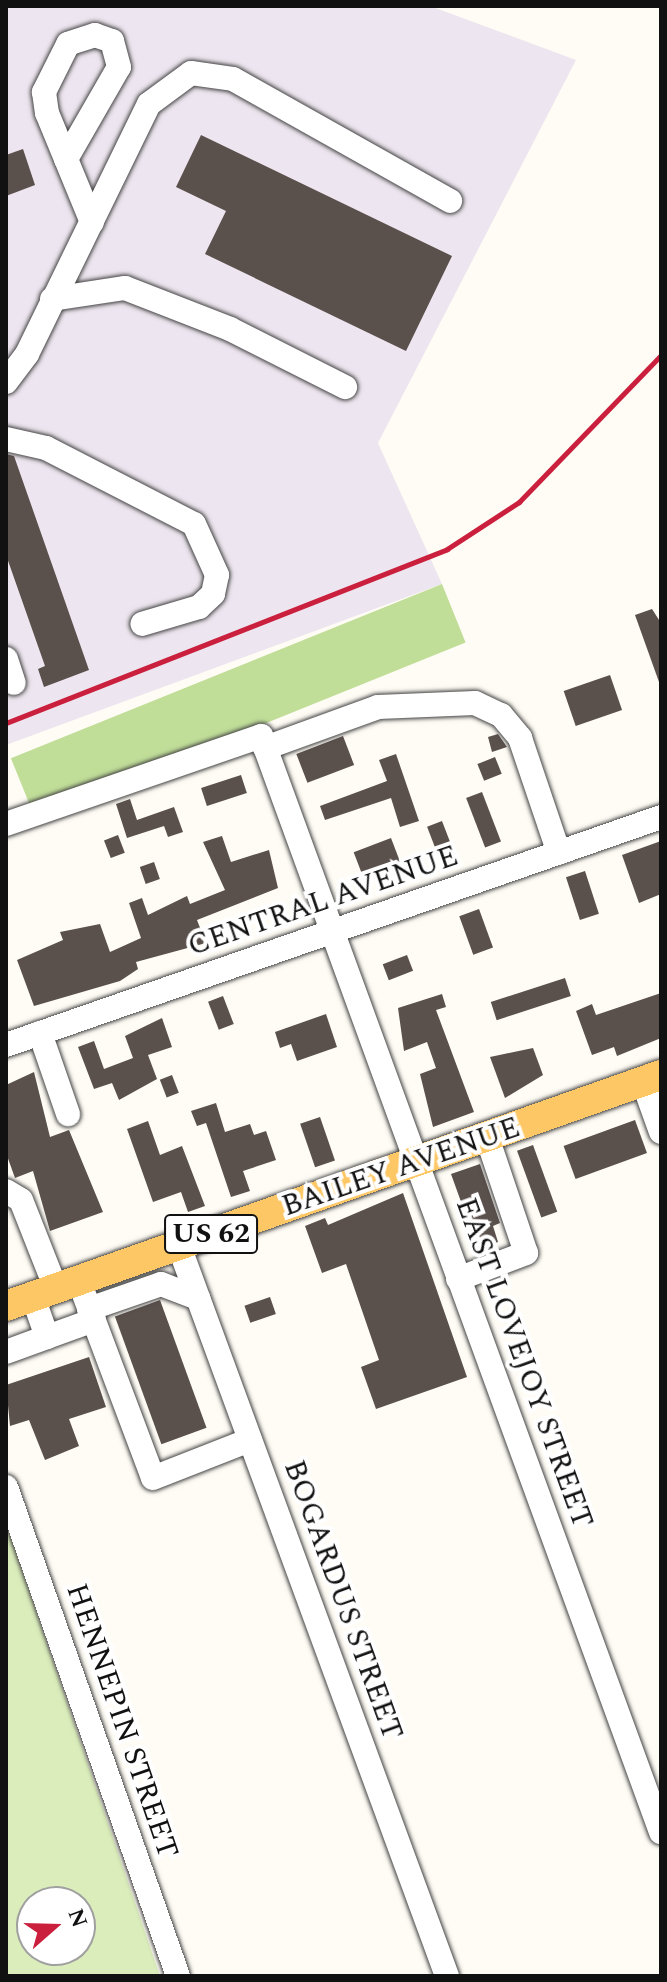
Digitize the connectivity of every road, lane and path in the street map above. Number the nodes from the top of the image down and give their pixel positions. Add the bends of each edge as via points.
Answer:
1 (66, 159) junction
2 (450, 201) dead end
3 (92, 222) junction
4 (52, 299) junction
5 (6, 382) edge
6 (345, 387) dead end
7 (6, 439) edge
8 (142, 624) dead end
9 (6, 659) edge
10 (14, 683) dead end
11 (263, 742) junction
12 (661, 817) edge
13 (6, 824) edge
14 (559, 853) junction
15 (331, 933) junction
16 (40, 1033) junction
17 (6, 1045) edge
18 (652, 1079) edge
19 (68, 1114) dead end
20 (661, 1132) edge
21 (487, 1137) junction
22 (416, 1162) junction
23 (6, 1191) edge
24 (179, 1246) junction
25 (458, 1279) junction
26 (31, 1297) edge
27 (198, 1298) junction
28 (91, 1315) junction
29 (47, 1337) junction
30 (6, 1352) edge
31 (250, 1440) junction
32 (6, 1487) edge
33 (661, 1832) edge
34 (178, 1976) edge
35 (447, 1976) edge

1 - 1 street via 44,92 68,44 95,35 112,41 119,67
1 - 3 street
2 - 3 street via 233,79 191,73 149,104
3 - 4 street
4 - 5 street
4 - 6 street via 125,288 230,329
7 - 8 street via 46,448 194,524 217,575 213,594 199,607
9 - 10 street
11 - 13 street
11 - 14 street via 420,699 475,703 501,715 520,738
11 - 15 street, EAST LOVEJOY STREET
12 - 14 street, CENTRAL AVENUE
14 - 15 street, CENTRAL AVENUE
15 - 16 street, CENTRAL AVENUE
15 - 22 street, EAST LOVEJOY STREET
16 - 17 street, CENTRAL AVENUE
16 - 19 street
18 - 20 street
18 - 21 main road, BAILEY AVENUE / US 62
21 - 22 main road, BAILEY AVENUE / US 62
21 - 25 street via 526,1253
22 - 24 main road, BAILEY AVENUE / US 62
22 - 25 street, EAST LOVEJOY STREET
23 - 26 street via 21,1200
24 - 26 main road, BAILEY AVENUE / US 62
24 - 27 street, BOGARDUS STREET
25 - 33 street, EAST LOVEJOY STREET
26 - 28 street
26 - 29 street
27 - 28 street via 161,1284
27 - 31 street, BOGARDUS STREET
28 - 29 street
28 - 31 street via 153,1478
29 - 30 street
31 - 35 street, BOGARDUS STREET
32 - 34 street, HENNEPIN STREET

